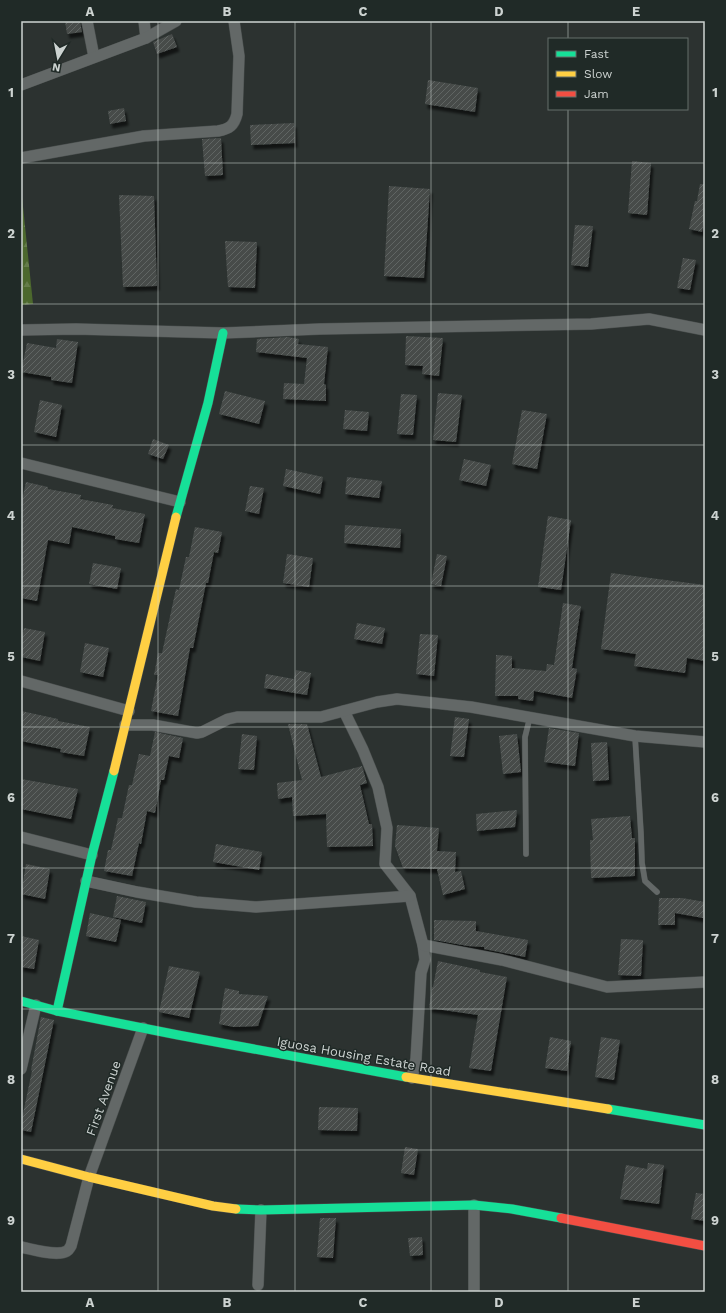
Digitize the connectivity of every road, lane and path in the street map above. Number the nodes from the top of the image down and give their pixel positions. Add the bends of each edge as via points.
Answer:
1 (87, 21) edge
2 (144, 21) edge
3 (176, 21) edge
4 (234, 21) edge
5 (146, 38) junction
6 (94, 57) junction
7 (21, 85) edge
8 (21, 158) edge
9 (21, 330) edge
10 (705, 330) edge
11 (223, 333) junction
12 (21, 464) edge
13 (180, 502) junction
14 (21, 681) edge
15 (129, 710) junction
16 (344, 711) junction
17 (530, 717) junction
18 (126, 725) junction
19 (635, 736) junction
20 (705, 742) edge
21 (21, 837) edge
22 (526, 854) dead end
23 (92, 855) junction
24 (86, 881) junction
25 (657, 892) dead end
26 (410, 896) junction
27 (423, 945) junction
28 (705, 982) edge
29 (21, 1002) edge
30 (36, 1005) junction
31 (57, 1011) junction
32 (143, 1028) junction
33 (21, 1069) edge
34 (412, 1078) junction
35 (705, 1125) edge
36 (21, 1159) edge
37 (89, 1177) junction
38 (474, 1205) junction
39 (261, 1210) junction
40 (705, 1246) edge
41 (21, 1247) edge
42 (258, 1286) dead end
43 (474, 1292) edge

1 - 6 street
2 - 5 street
3 - 5 street
4 - 8 street via 239,56 237,114 235,123 228,129 144,136
5 - 6 street
6 - 7 street
9 - 11 street
10 - 11 street via 649,319 591,324
11 - 13 street via 208,404
12 - 13 street
13 - 15 street
14 - 15 street
15 - 18 street
16 - 17 street via 397,698
16 - 18 street via 321,717 237,717 197,733 153,725
16 - 26 street via 378,787 388,828 385,864
17 - 19 street
17 - 22 lane via 526,737
18 - 23 street
19 - 20 street
19 - 25 lane via 642,863 645,881
21 - 23 street
23 - 24 street
24 - 26 street via 196,902 256,907
24 - 31 street
26 - 27 street
27 - 28 street via 502,960 607,987
27 - 34 street via 425,960 421,973 416,1059
29 - 30 street, Iguosa Housing Estate Road
30 - 31 street, Iguosa Housing Estate Road
30 - 33 street
31 - 32 street, Iguosa Housing Estate Road
32 - 34 street, Iguosa Housing Estate Road
32 - 37 street, First Avenue
34 - 35 street, Iguosa Housing Estate Road
36 - 37 street
37 - 39 street via 213,1206
37 - 41 street, First Avenue via 71,1246 67,1251 47,1252
38 - 39 street
38 - 40 street via 512,1209
38 - 43 street
39 - 42 street

